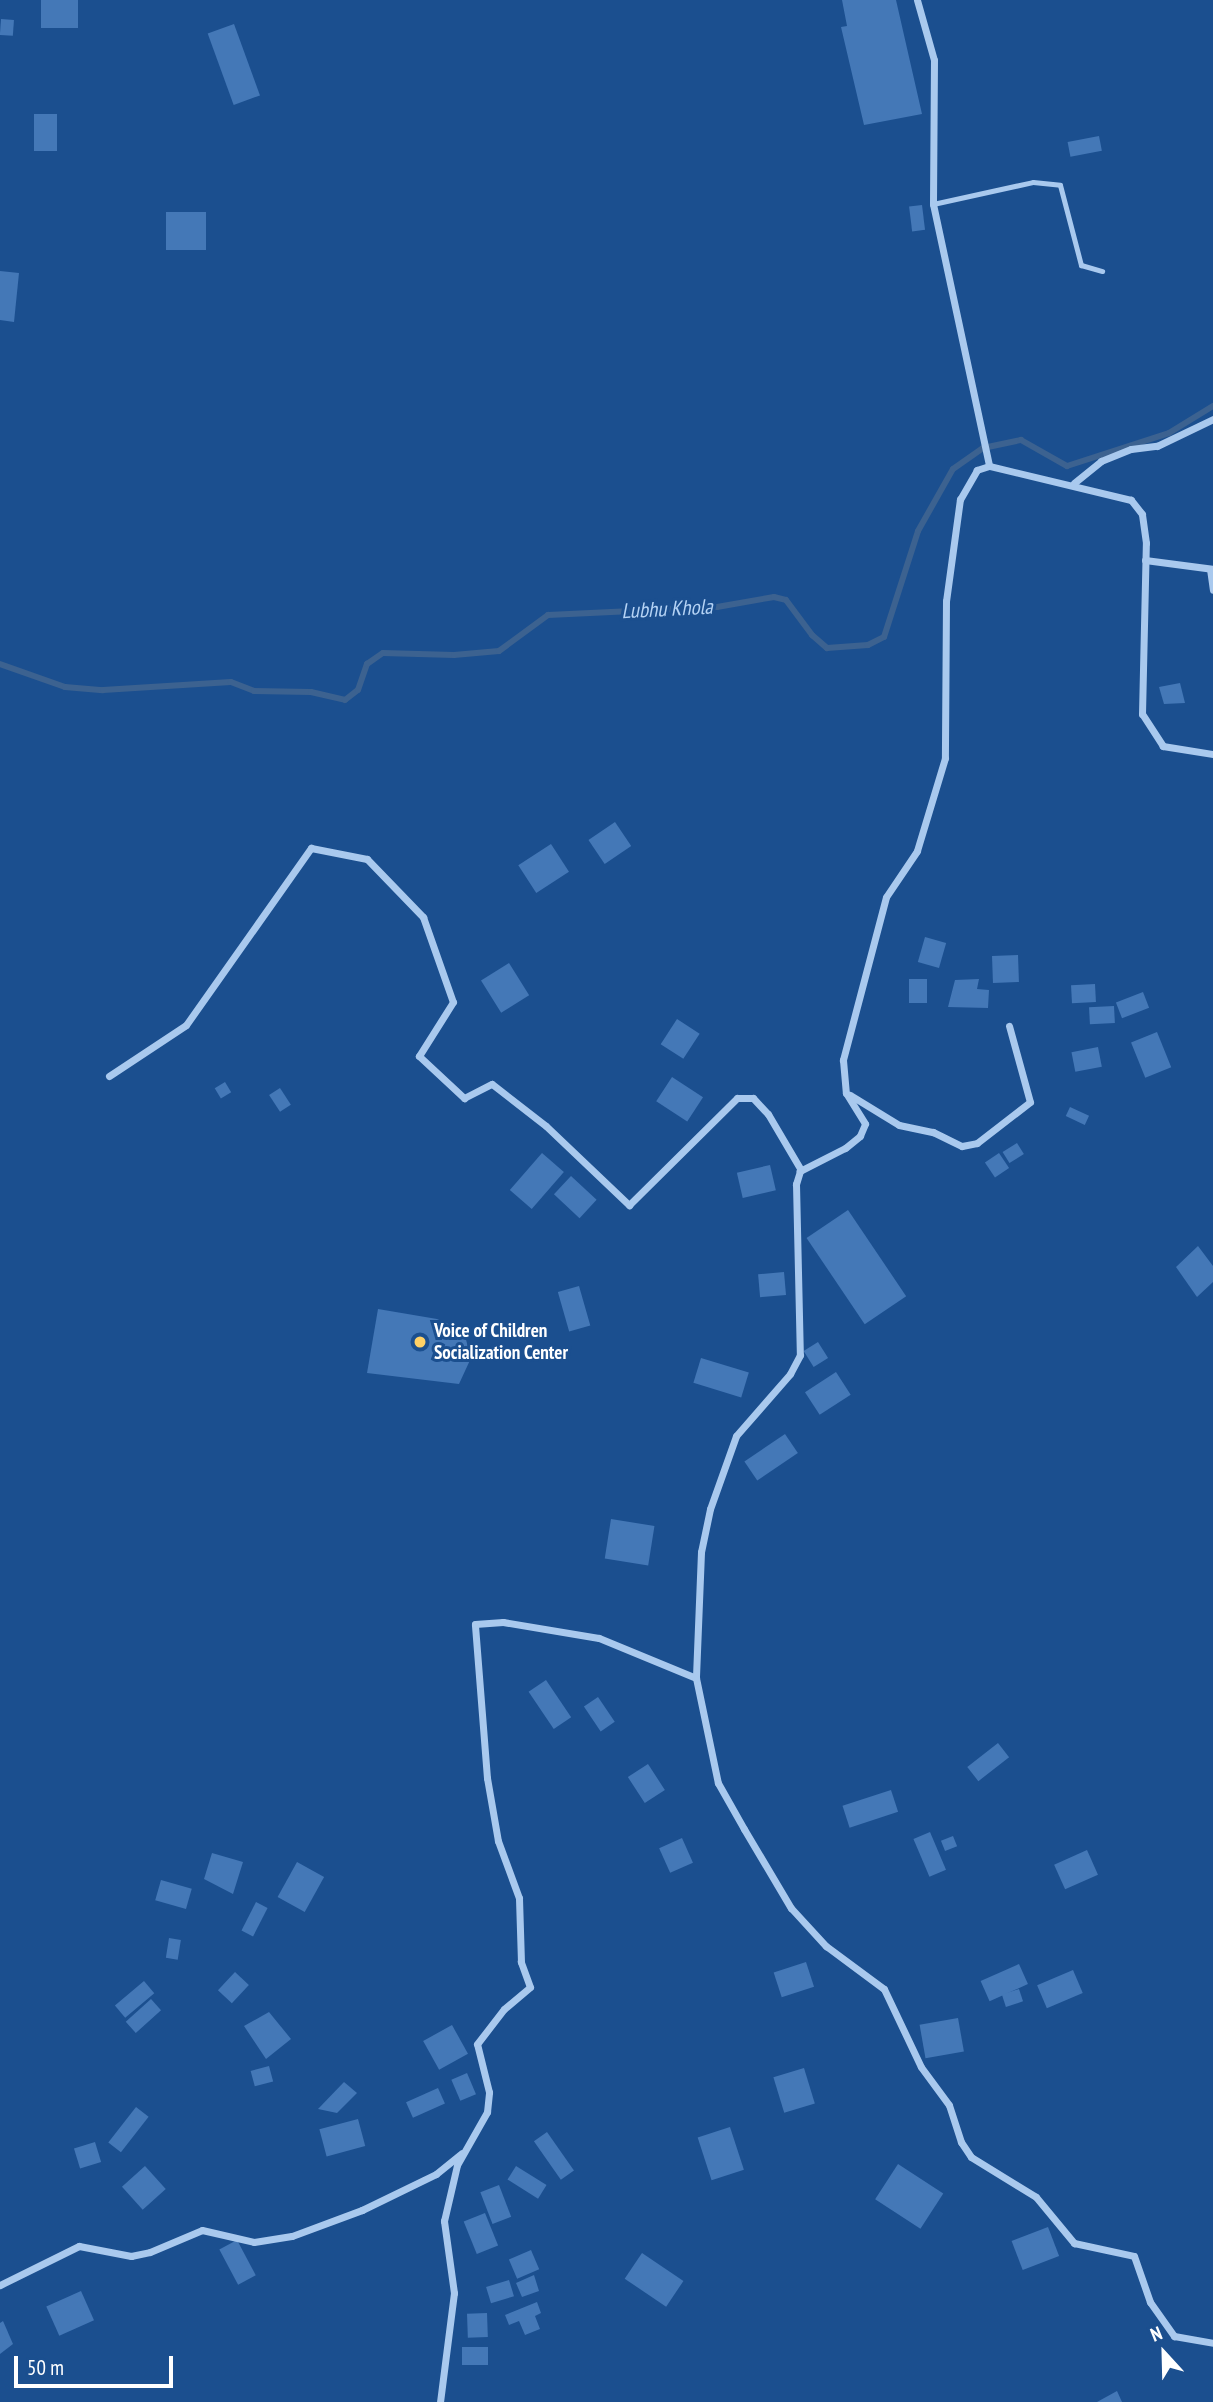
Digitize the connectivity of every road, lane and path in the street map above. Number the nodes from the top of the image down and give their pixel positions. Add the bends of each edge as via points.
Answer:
1 (918, 0) edge
2 (933, 204) junction
3 (1102, 271) dead end
4 (1213, 419) edge
5 (989, 466) junction
6 (1074, 483) junction
7 (1145, 559) junction
8 (1211, 569) edge
9 (1213, 590) edge
10 (1213, 754) edge
11 (1009, 1026) dead end
12 (110, 1076) dead end
13 (846, 1093) junction
14 (801, 1170) junction
15 (696, 1678) junction
16 (465, 2150) junction
17 (0, 2285) edge
18 (1213, 2343) edge
19 (440, 2402) edge

1 - 2 street via 934,60
2 - 3 lane via 1033,182 1060,185 1081,265
2 - 5 street
4 - 6 street via 1157,446 1131,449 1101,461
5 - 6 street
5 - 13 street via 969,477 960,499 946,601 945,758 917,851 886,897 849,1033 842,1076
6 - 7 street via 1131,500 1142,514
7 - 8 street
7 - 10 street via 1141,702 1146,727 1174,751
8 - 9 street
11 - 13 street via 1030,1102 977,1143 962,1146 933,1132 899,1125
12 - 14 street via 186,1025 311,848 367,859 423,917 453,1002 419,1056 464,1098 492,1084 547,1126 629,1205 737,1098 754,1098
13 - 14 street via 865,1124 860,1136
14 - 15 street via 796,1184 800,1355 790,1374 736,1436 710,1509 701,1552
15 - 16 street via 599,1638 503,1622 475,1624 487,1778 498,1841 519,1898 521,1962 530,1987 504,2009 477,2044 489,2092 487,2112
15 - 18 street via 718,1783 744,1829 791,1908 826,1946 884,1989 921,2067 949,2105 971,2157 1036,2197 1074,2243 1134,2256 1150,2302 1174,2336
16 - 17 street via 436,2174 362,2210 292,2236 254,2242 202,2230 131,2256 79,2246
16 - 19 street via 444,2221 454,2292

